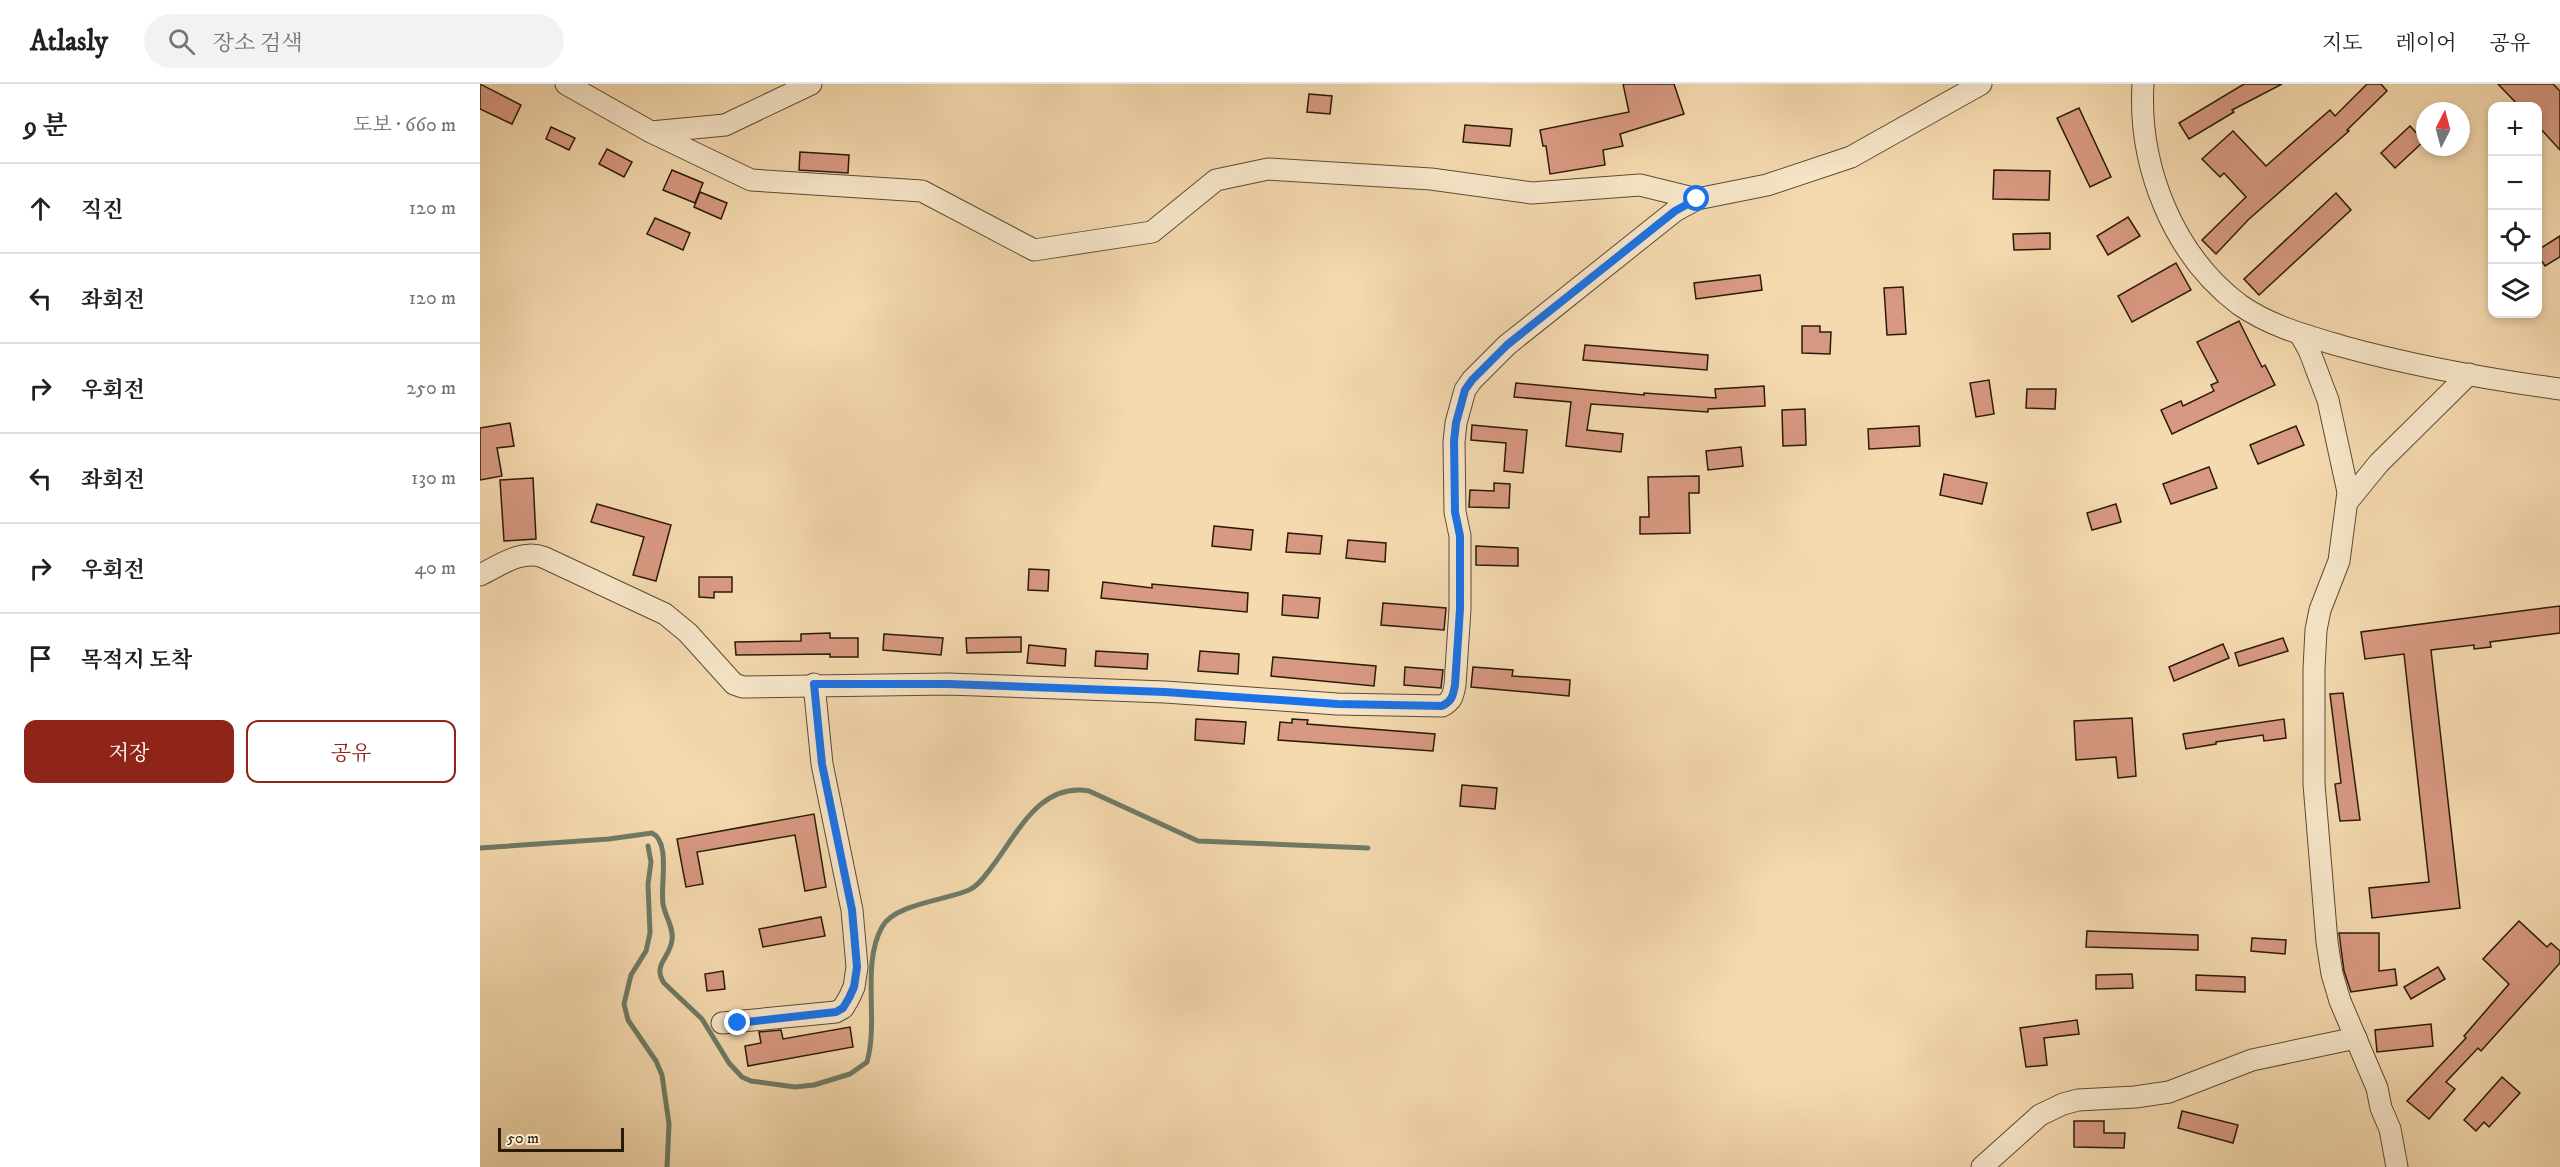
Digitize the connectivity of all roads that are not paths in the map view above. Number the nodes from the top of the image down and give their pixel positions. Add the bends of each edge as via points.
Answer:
1 (566, 84) edge
2 (811, 84) edge
3 (1981, 84) edge
4 (2143, 84) edge
5 (651, 132) junction
6 (1697, 199) junction
7 (2300, 334) junction
8 (2469, 374) junction
9 (2560, 389) edge
10 (2348, 501) junction
11 (480, 575) edge
12 (814, 684) junction
13 (722, 1023) dead end
14 (2356, 1038) junction
15 (1982, 1167) edge
16 (2397, 1167) edge

1 - 5 street
2 - 5 street via 725,125
3 - 6 street via 1851,157 1767,185
4 - 7 street via 2142,115 2150,161 2178,235 2205,270 2240,304
5 - 6 street via 751,180 922,191 1034,250 1152,232 1216,180 1268,169 1431,179 1532,193 1640,184
6 - 12 street via 1675,211 1507,345 1465,390 1454,441 1460,609 1455,685 1449,703 1337,704 948,684
7 - 8 street via 2410,364
7 - 10 street via 2328,400 2346,472
8 - 9 street
8 - 10 street via 2386,455
10 - 14 street via 2339,561 2316,630 2313,732 2327,942 2340,1002
11 - 12 street via 522,555 534,554 665,614 688,633 734,684
12 - 13 street via 822,764 852,910 857,967 854,987 843,1008 836,1012
14 - 15 street via 2253,1060 2169,1092 2063,1104 2040,1115
14 - 16 street via 2377,1088

